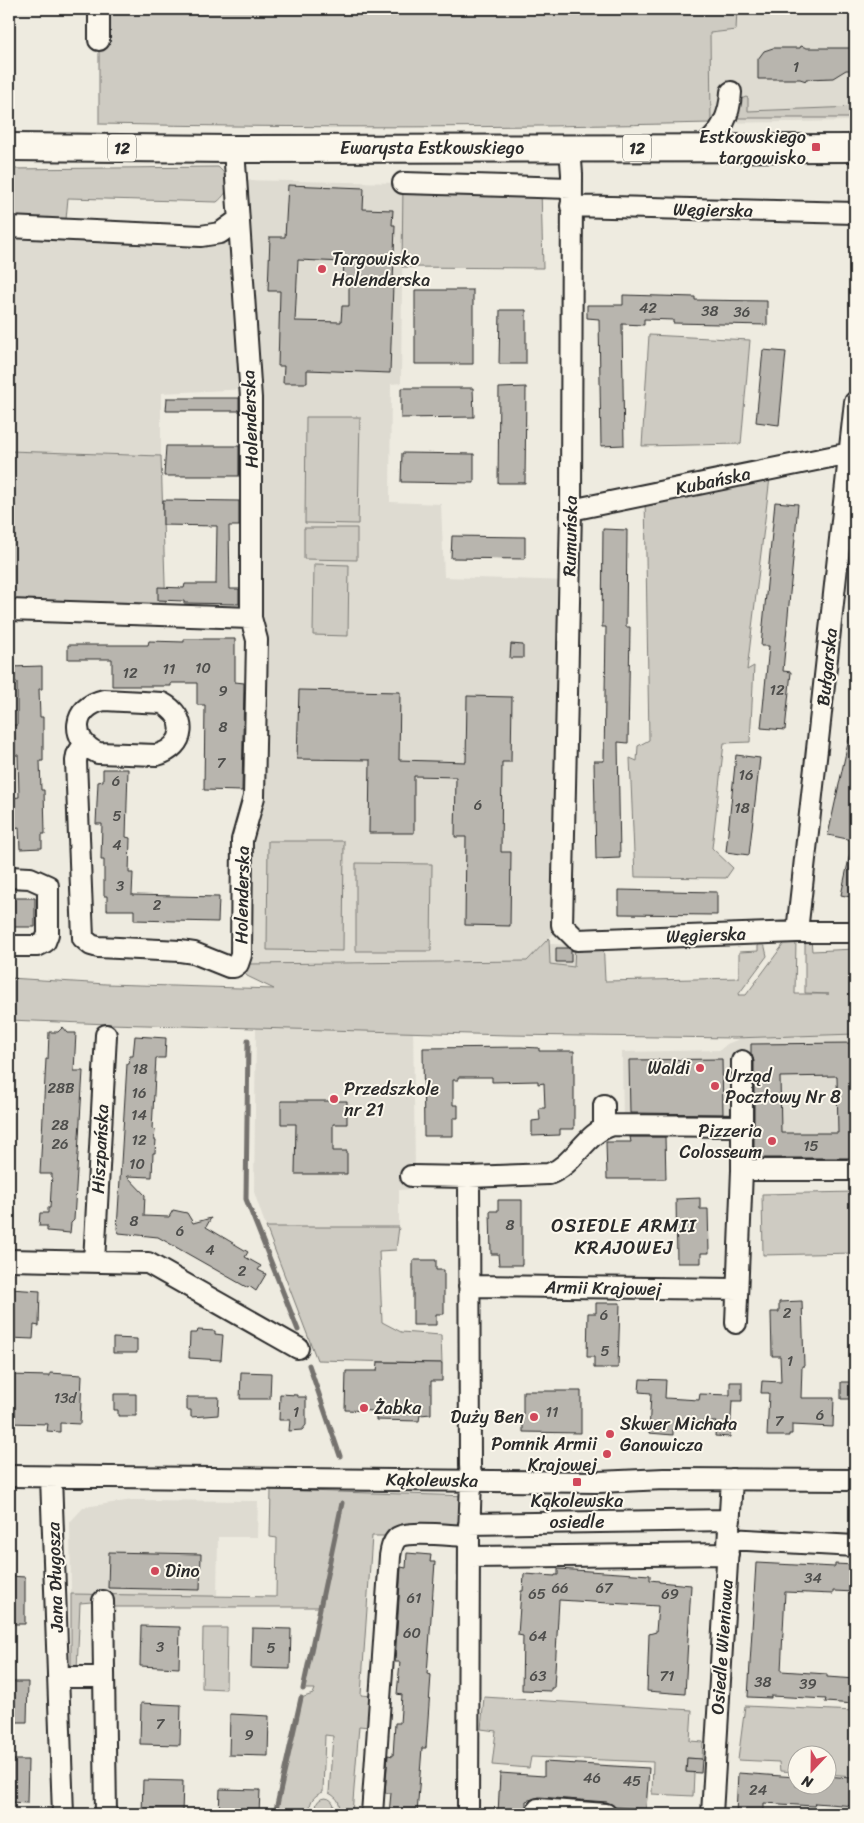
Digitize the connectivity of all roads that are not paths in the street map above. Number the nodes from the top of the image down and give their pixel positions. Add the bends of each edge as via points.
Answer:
1 (99, 9) edge
2 (99, 40) dead end
3 (731, 92) dead end
4 (9, 147) edge
5 (570, 148) junction
6 (703, 148) junction
7 (855, 148) edge
8 (234, 149) junction
9 (403, 183) dead end
10 (571, 197) junction
11 (855, 213) edge
12 (238, 220) junction
13 (9, 227) edge
14 (855, 402) edge
15 (853, 452) edge
16 (571, 510) junction
17 (9, 610) edge
18 (251, 618) junction
19 (84, 744) junction
20 (9, 878) edge
21 (562, 925) joint
22 (797, 932) junction
23 (855, 932) edge
24 (9, 946) edge
25 (106, 1035) dead end
26 (742, 1061) dead end
27 (604, 1105) dead end
28 (741, 1126) junction
29 (604, 1127) junction
30 (742, 1170) junction
31 (855, 1170) edge
32 (411, 1176) dead end
33 (469, 1177) junction
34 (9, 1260) edge
35 (94, 1262) junction
36 (469, 1286) junction
37 (737, 1289) junction
38 (736, 1324) dead end
39 (298, 1348) dead end
40 (9, 1476) edge
41 (51, 1476) junction
42 (732, 1479) junction
43 (471, 1480) junction
44 (855, 1480) edge
45 (469, 1530) junction
46 (729, 1538) junction
47 (855, 1546) edge
48 (470, 1557) junction
49 (103, 1601) dead end
50 (58, 1677) junction
51 (104, 1677) junction
52 (538, 1809) dead end
53 (63, 1814) edge
54 (106, 1814) edge
55 (372, 1814) edge
56 (468, 1814) edge
57 (606, 1814) edge
58 (712, 1814) edge

1 - 2 street
3 - 6 street via 724,123 713,140
4 - 8 main road, Ewarysta Estkowskiego / 12
5 - 6 main road, Ewarysta Estkowskiego / 12
5 - 8 main road, Ewarysta Estkowskiego / 12
5 - 10 street, Rumuńska
6 - 7 main road, Ewarysta Estkowskiego / 12
8 - 12 street, Holenderska
9 - 10 street, Węgierska
10 - 11 street, Węgierska
10 - 16 street, Rumuńska
12 - 13 street via 220,233 201,236
12 - 18 street, Holenderska via 251,398
14 - 15 street, Bułgarska
15 - 16 street, Kubańska
15 - 22 street, Bułgarska
16 - 21 street, Rumuńska
17 - 18 street
18 - 19 street, Holenderska via 257,640 254,797 242,840 241,955 234,967 194,953 98,947 82,938 76,761
19 - 19 street via 98,753 157,755 166,752 178,740 180,722 177,714 162,703 95,702 88,706 79,720 78,728
20 - 24 street via 30,878 48,886 48,934 45,942 37,946
21 - 22 street, Węgierska via 577,940
22 - 23 street, Węgierska
25 - 35 street, Hiszpańska
26 - 28 street
27 - 29 street
28 - 29 street
28 - 30 street
29 - 33 street via 558,1171
30 - 31 street
30 - 37 street
32 - 33 street
33 - 36 street
34 - 35 street
35 - 39 street via 148,1263
36 - 37 street, Armii Krajowej
36 - 43 street
37 - 38 street
40 - 41 street, Kąkolewska
41 - 43 street, Kąkolewska
41 - 50 street, Jana Długosza
42 - 43 street, Kąkolewska
42 - 44 street, Kąkolewska
42 - 46 street, Osiedle Wieniawa
43 - 45 street
45 - 46 street
45 - 48 street
45 - 55 street via 407,1534 393,1544
46 - 47 street
46 - 48 street
46 - 58 street, Osiedle Wieniawa
48 - 56 street
49 - 51 street
50 - 51 street
50 - 53 street, Jana Długosza
51 - 54 street
52 - 57 street

